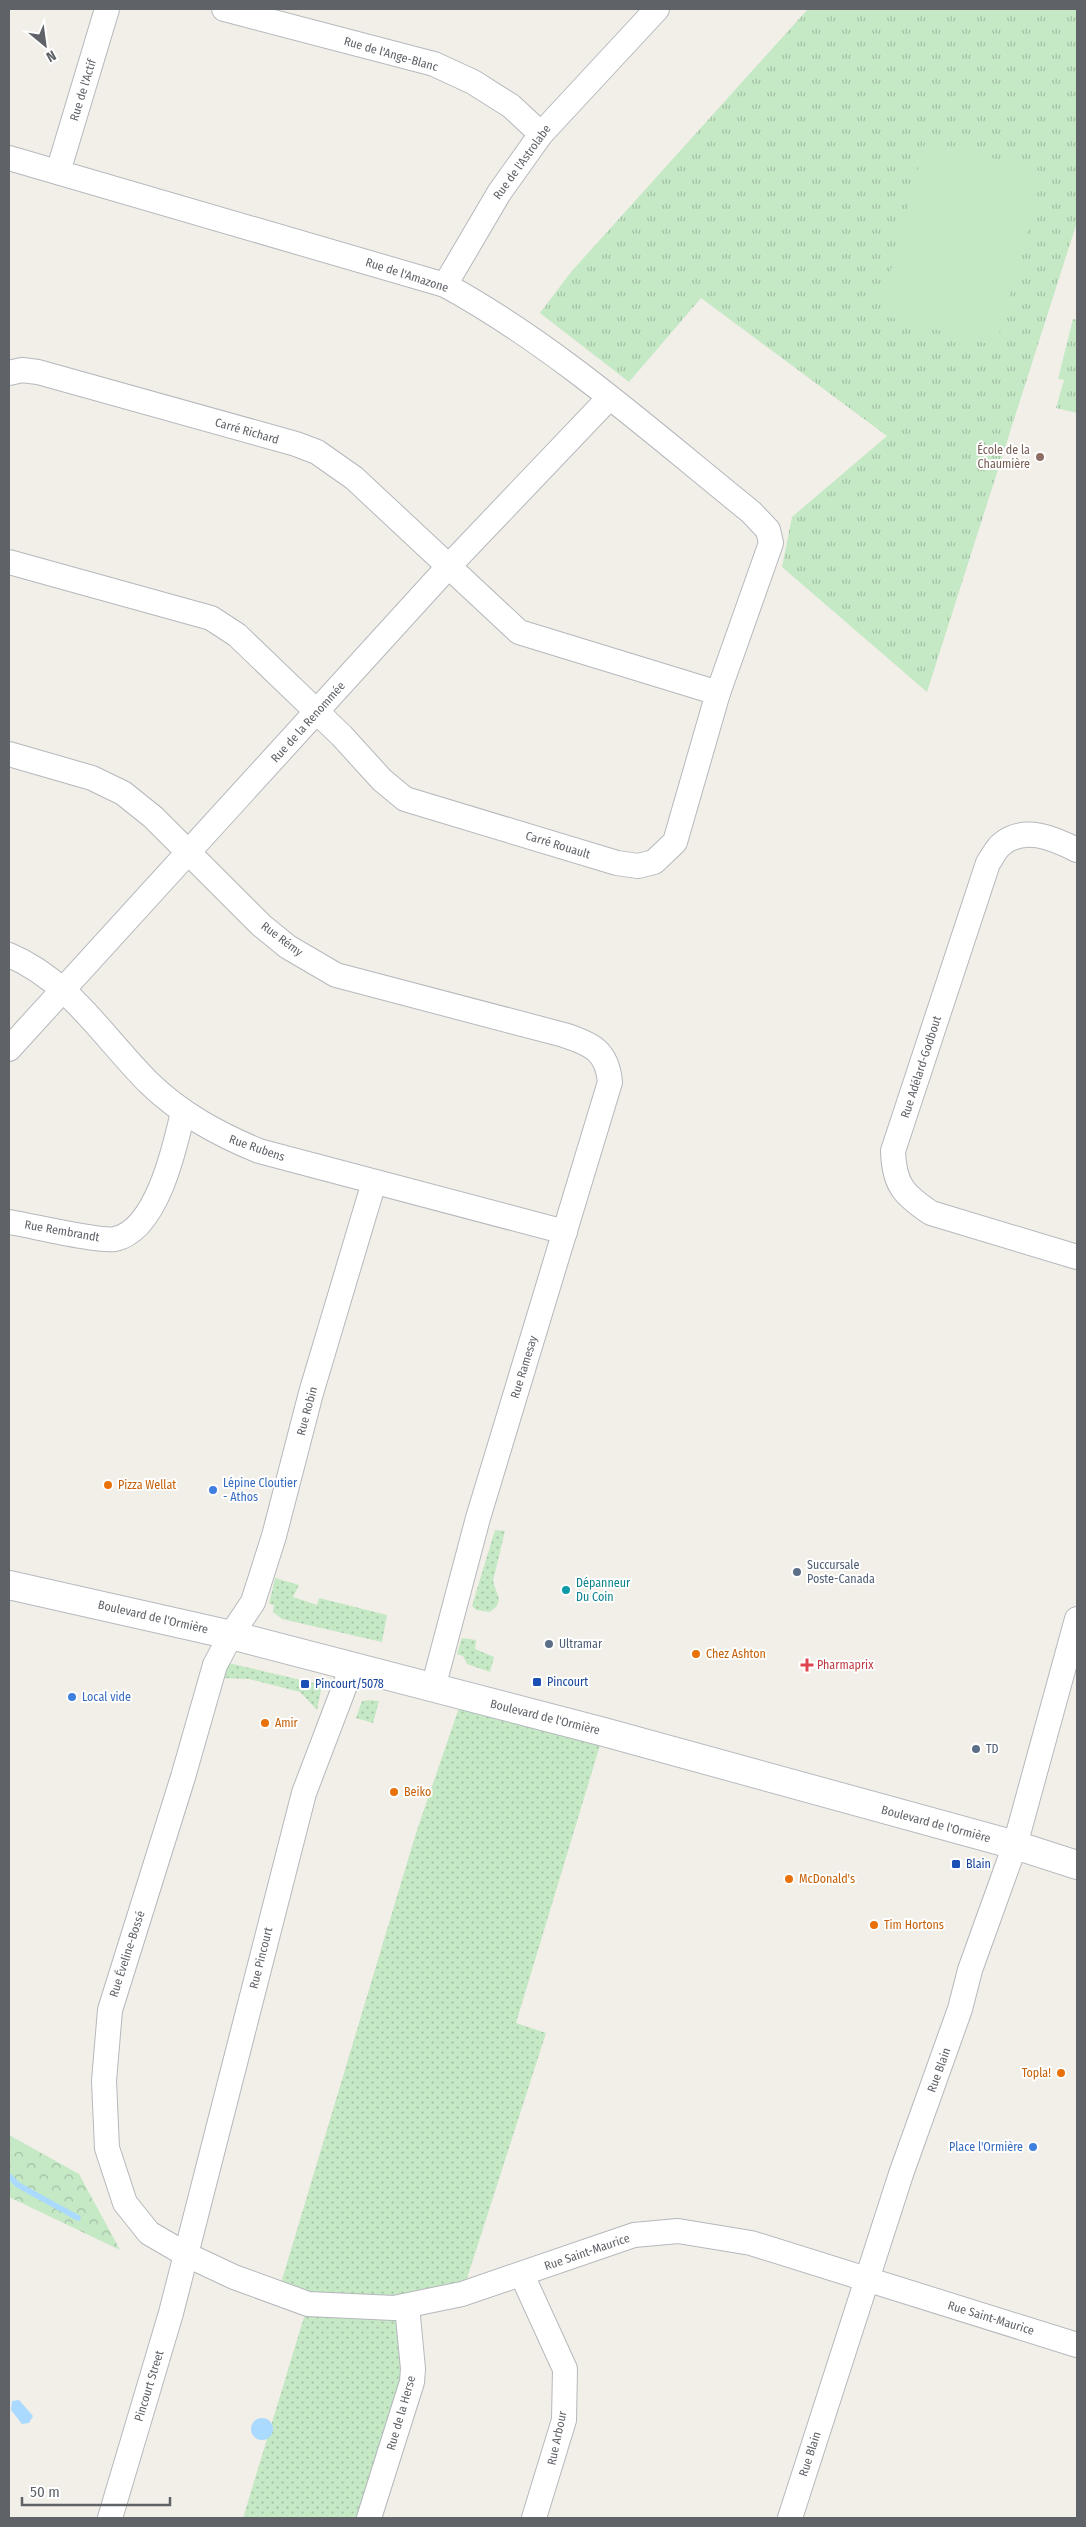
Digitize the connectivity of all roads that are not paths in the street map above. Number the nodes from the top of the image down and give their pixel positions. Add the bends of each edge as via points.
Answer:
1 (107, 9) edge
2 (224, 9) edge
3 (657, 9) edge
4 (541, 134) junction
5 (9, 158) edge
6 (58, 172) junction
7 (445, 285) junction
8 (9, 374) edge
9 (609, 398) junction
10 (768, 530) joint
11 (9, 562) edge
12 (448, 567) junction
13 (718, 693) junction
14 (317, 713) junction
15 (9, 754) edge
16 (1077, 850) edge
17 (189, 853) junction
18 (9, 955) edge
19 (62, 989) junction
20 (9, 1048) edge
21 (598, 1050) joint
22 (183, 1112) junction
23 (374, 1182) junction
24 (9, 1222) edge
25 (565, 1232) junction
26 (1077, 1257) edge
27 (9, 1585) edge
28 (1077, 1619) edge
29 (231, 1635) junction
30 (352, 1667) junction
31 (433, 1688) junction
32 (1014, 1846) junction
33 (1077, 1866) edge
34 (185, 2254) junction
35 (522, 2275) junction
36 (867, 2279) junction
37 (407, 2306) junction
38 (1077, 2345) edge
39 (110, 2518) edge
40 (369, 2518) edge
41 (534, 2518) edge
42 (790, 2518) edge

1 - 6 street, Rue de l'Actif
2 - 4 street, Rue de l'Ange-Blanc via 434,64 473,82 511,106
3 - 4 street, Rue de l'Astrolabe
4 - 7 street, Rue de l'Astrolabe via 498,193
5 - 6 street, Rue de l'Amazone
6 - 7 street, Rue de l'Amazone
7 - 9 street, Rue de l'Amazone via 492,310
8 - 12 street, Carré Richard via 22,370 38,372 317,452 354,478
9 - 10 street, Rue de l'Amazone via 751,512
9 - 12 street, Rue de la Renommée
10 - 13 street, Carré Rouault via 771,543
11 - 14 street via 211,618 237,635
12 - 13 street via 518,632
12 - 14 street, Rue de la Renommée
13 - 14 street, Carré Rouault via 675,842 654,862 638,866 617,863 405,799
14 - 17 street, Rue de la Renommée
15 - 17 street, Rue Rémy via 92,778 123,793
16 - 26 street, Rue Adélard-Godbout via 1036,834 1019,836 1002,844 988,864 894,1151 894,1172 901,1189 913,1202 931,1213
17 - 19 street, Rue de la Renommée
17 - 21 street, Rue Rémy via 261,925 288,947 336,975 564,1035
18 - 19 street, Rue Rubens via 30,964
19 - 20 street, Rue de la Renommée
19 - 22 street, Rue Rubens via 150,1083
21 - 25 street, Rue Ramesay via 608,1064 610,1082
22 - 23 street, Rue Rubens via 221,1135 259,1151
22 - 24 street, Rue Rembrandt via 171,1162 146,1216 132,1230 115,1239
23 - 25 street, Rue Rubens
23 - 29 street, Rue Robin via 314,1384 274,1536 253,1602
25 - 31 street, Rue Ramesay via 478,1518
27 - 29 main road, Boulevard de l'Ormière
28 - 32 street, Rue Blain
29 - 30 main road, Boulevard de l'Ormière
29 - 34 street, Rue Éveline-Bossé via 215,1665 110,2010 104,2081 107,2148 125,2203 150,2233
30 - 31 main road, Boulevard de l'Ormière
30 - 34 street, Rue Pincourt via 304,1794
31 - 32 main road, Boulevard de l'Ormière
32 - 33 main road, Boulevard de l'Ormière
32 - 36 street, Rue Blain
34 - 37 street, Rue Saint-Maurice via 308,2304
34 - 39 street, Pincourt Street via 171,2313
35 - 36 street, Rue Saint-Maurice via 634,2236 678,2231 751,2243
35 - 37 street, Rue Saint-Maurice via 462,2294
35 - 41 street, Rue Arbour via 566,2369 564,2420
36 - 38 street, Rue Saint-Maurice
36 - 42 street, Rue Blain
37 - 40 street, Rue de la Herse via 412,2382

